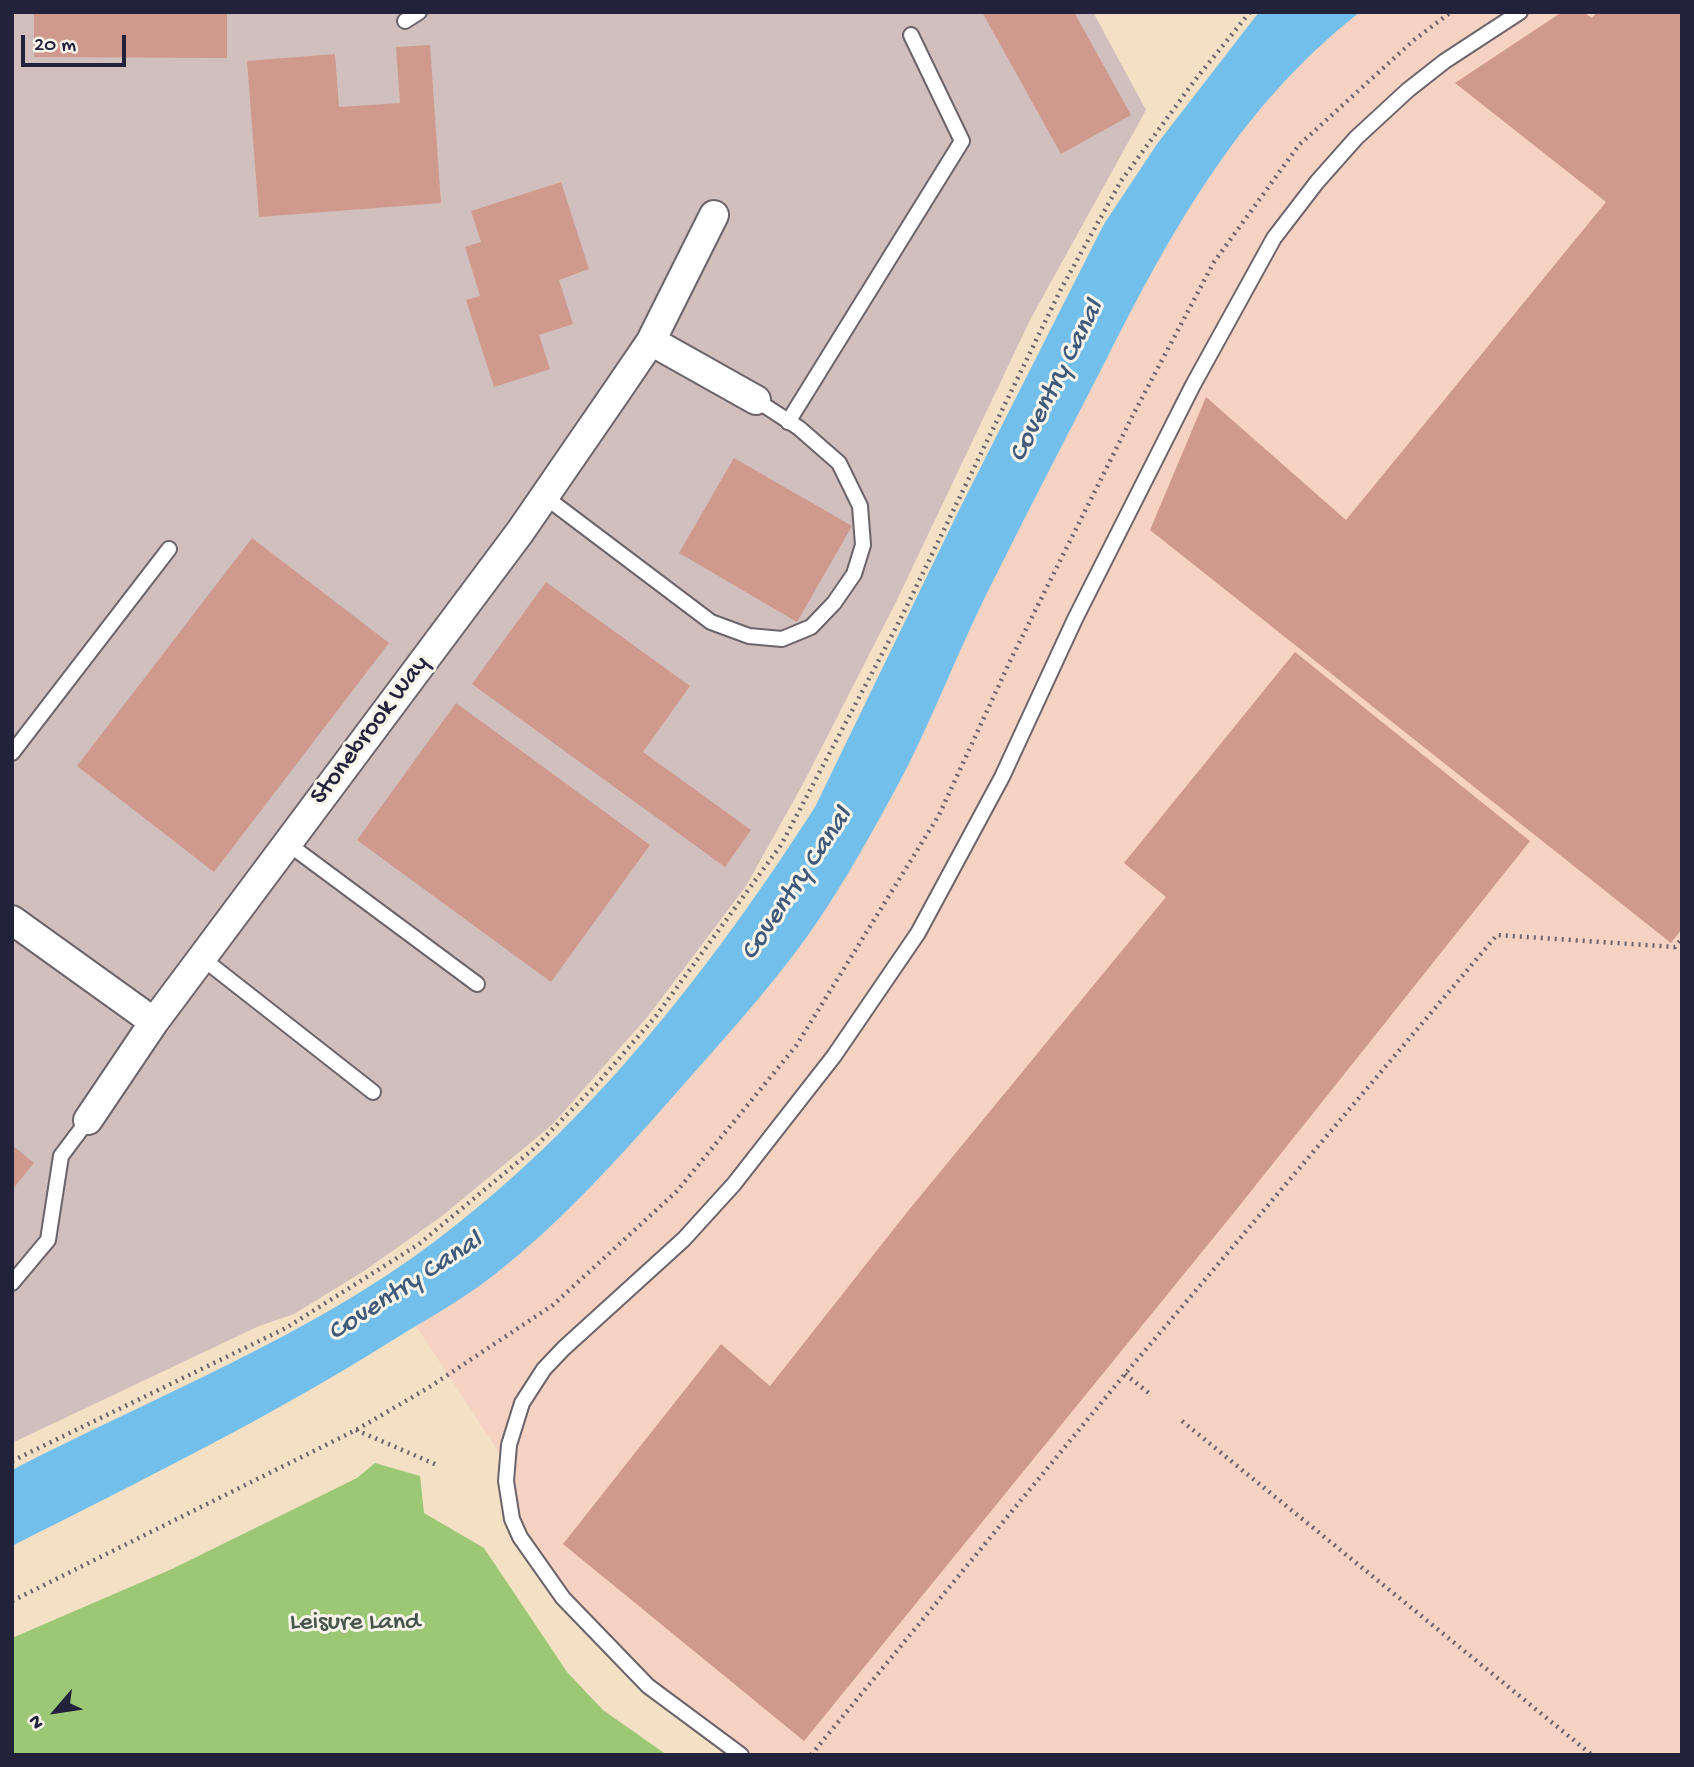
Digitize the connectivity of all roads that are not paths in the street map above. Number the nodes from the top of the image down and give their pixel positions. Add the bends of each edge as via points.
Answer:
1 (419, 12) edge
2 (1520, 12) edge
3 (405, 21) dead end
4 (911, 35) dead end
5 (714, 215) dead end
6 (651, 341) junction
7 (756, 400) joint
8 (788, 422) junction
9 (544, 496) junction
10 (169, 548) dead end
11 (12, 753) edge
12 (287, 843) junction
13 (12, 920) edge
14 (202, 958) junction
15 (477, 984) dead end
16 (154, 1022) junction
17 (373, 1091) dead end
18 (88, 1120) joint
19 (12, 1283) edge
20 (741, 1755) edge

1 - 3 lane
2 - 20 lane via 1408,90 1317,182 1273,238 1187,397 1075,619 1002,777 918,933 834,1056 734,1184 684,1239 550,1362 522,1403 509,1445 506,1481 520,1537 562,1598 648,1686
4 - 8 lane via 962,141
5 - 6 street, Stonebrook Way
6 - 7 street
6 - 9 street, Stonebrook Way
7 - 8 lane
8 - 9 lane via 839,463 860,506 863,545 854,575 834,603 811,627 782,639 749,636 711,622
9 - 12 street, Stonebrook Way
10 - 11 lane
12 - 14 street, Stonebrook Way
12 - 15 lane
13 - 16 street
14 - 16 street, Stonebrook Way
14 - 17 lane
16 - 18 street, Stonebrook Way
18 - 19 lane via 61,1156 48,1240

